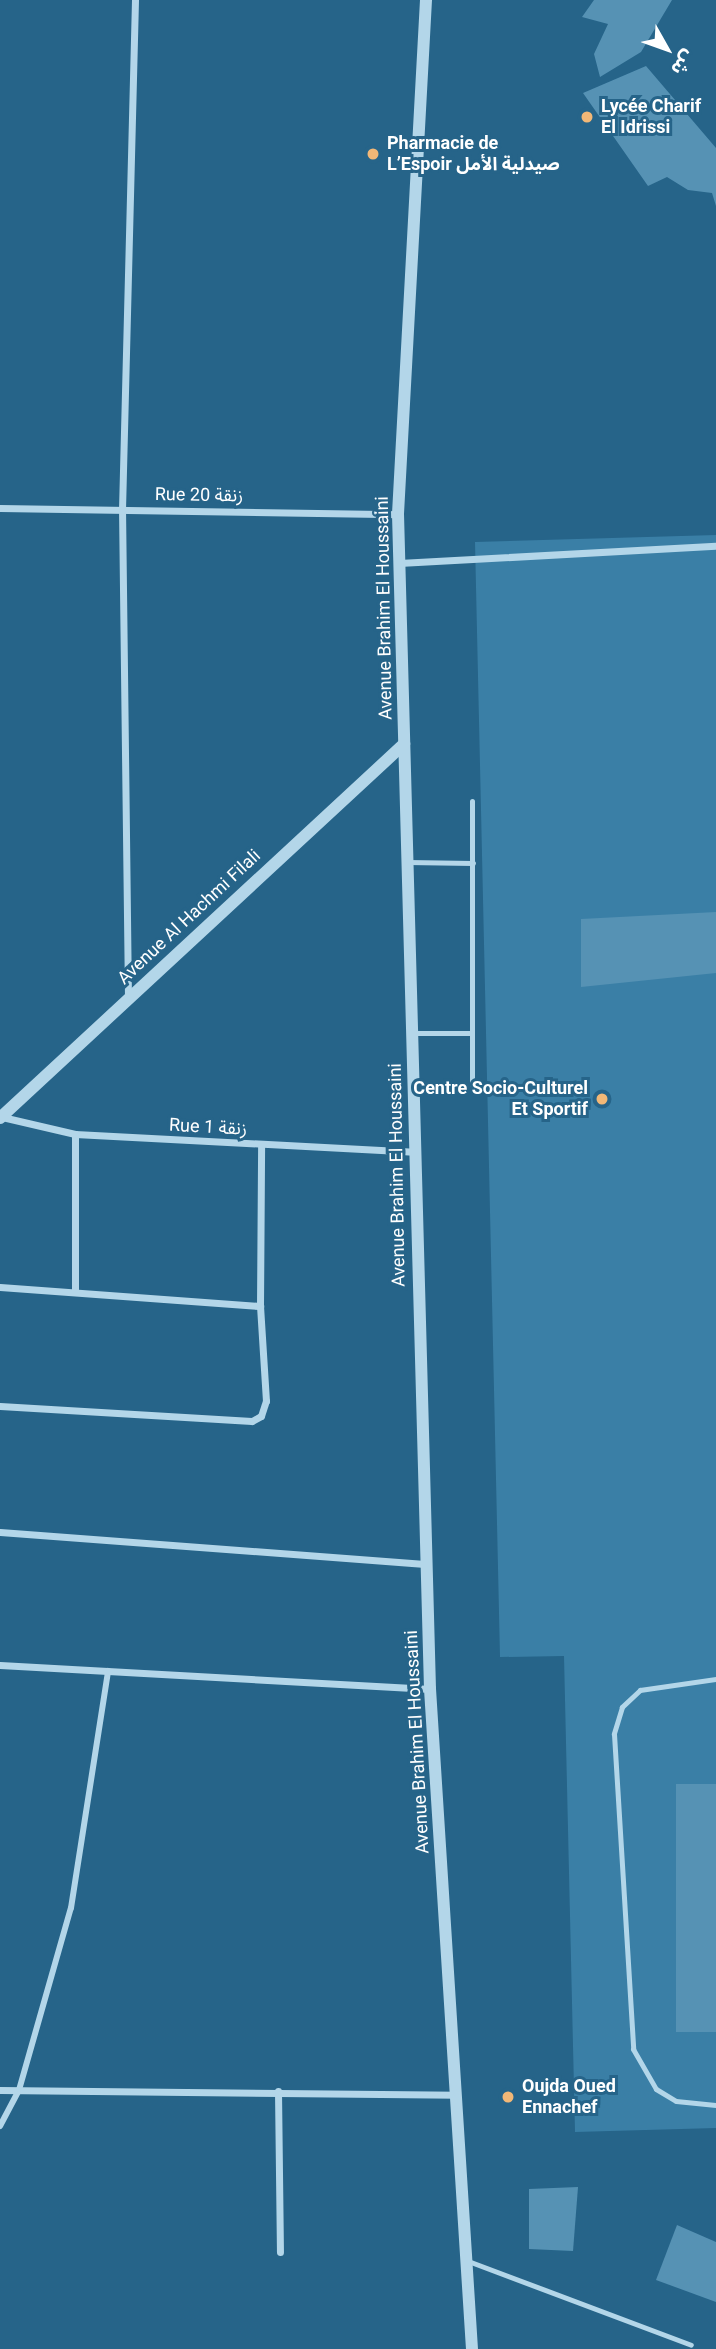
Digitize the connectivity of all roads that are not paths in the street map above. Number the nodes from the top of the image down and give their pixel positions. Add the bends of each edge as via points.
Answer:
1 (135, 0) edge
2 (426, 0) edge
3 (0, 508) edge
4 (122, 510) junction
5 (398, 514) junction
6 (716, 547) edge
7 (399, 563) junction
8 (404, 744) junction
9 (472, 802) dead end
10 (407, 862) junction
11 (473, 863) junction
12 (128, 998) junction
13 (411, 1033) junction
14 (471, 1033) junction
15 (472, 1086) dead end
16 (1, 1117) edge
17 (75, 1135) junction
18 (261, 1146) junction
19 (414, 1152) junction
20 (0, 1287) edge
21 (75, 1291) junction
22 (260, 1306) junction
23 (0, 1406) edge
24 (0, 1532) edge
25 (425, 1564) junction
26 (0, 1665) edge
27 (108, 1671) junction
28 (716, 1679) edge
29 (430, 1689) junction
30 (0, 2090) edge
31 (19, 2090) junction
32 (278, 2091) junction
33 (457, 2095) junction
34 (716, 2105) edge
35 (0, 2126) edge
36 (280, 2252) dead end
37 (463, 2259) junction
38 (691, 2345) dead end
39 (472, 2349) edge

1 - 4 street
2 - 5 street, Avenue Brahim El Houssaini
3 - 4 street, Rue 20 زنقة
4 - 5 street, Rue 20 زنقة
4 - 12 street
5 - 7 street, Avenue Brahim El Houssaini
6 - 7 street
7 - 8 street, Avenue Brahim El Houssaini
8 - 10 street, Avenue Brahim El Houssaini
8 - 12 street, Avenue Al Hachmi Filali
9 - 11 lane
10 - 11 lane
10 - 13 street, Avenue Brahim El Houssaini
11 - 14 lane
12 - 16 street, Avenue Al Hachmi Filali
13 - 14 lane
13 - 19 street, Avenue Brahim El Houssaini
14 - 15 lane
16 - 17 street, Rue 1 زنقة
17 - 18 street, Rue 1 زنقة
17 - 21 street
18 - 19 street, Rue 1 زنقة
18 - 22 street
19 - 25 street, Avenue Brahim El Houssaini
20 - 21 street
21 - 22 street
22 - 23 street via 266,1401 258,1419
24 - 25 street
25 - 29 street, Avenue Brahim El Houssaini
26 - 27 street
27 - 29 street
27 - 31 street via 71,1908
28 - 34 lane via 640,1690 622,1707 614,1734 634,2049 656,2089 676,2101
29 - 33 street, Avenue Brahim El Houssaini
30 - 31 street
31 - 32 street
31 - 35 street
32 - 33 street
32 - 36 street
33 - 37 street, Avenue Brahim El Houssaini
37 - 38 lane
37 - 39 street, Avenue Brahim El Houssaini

